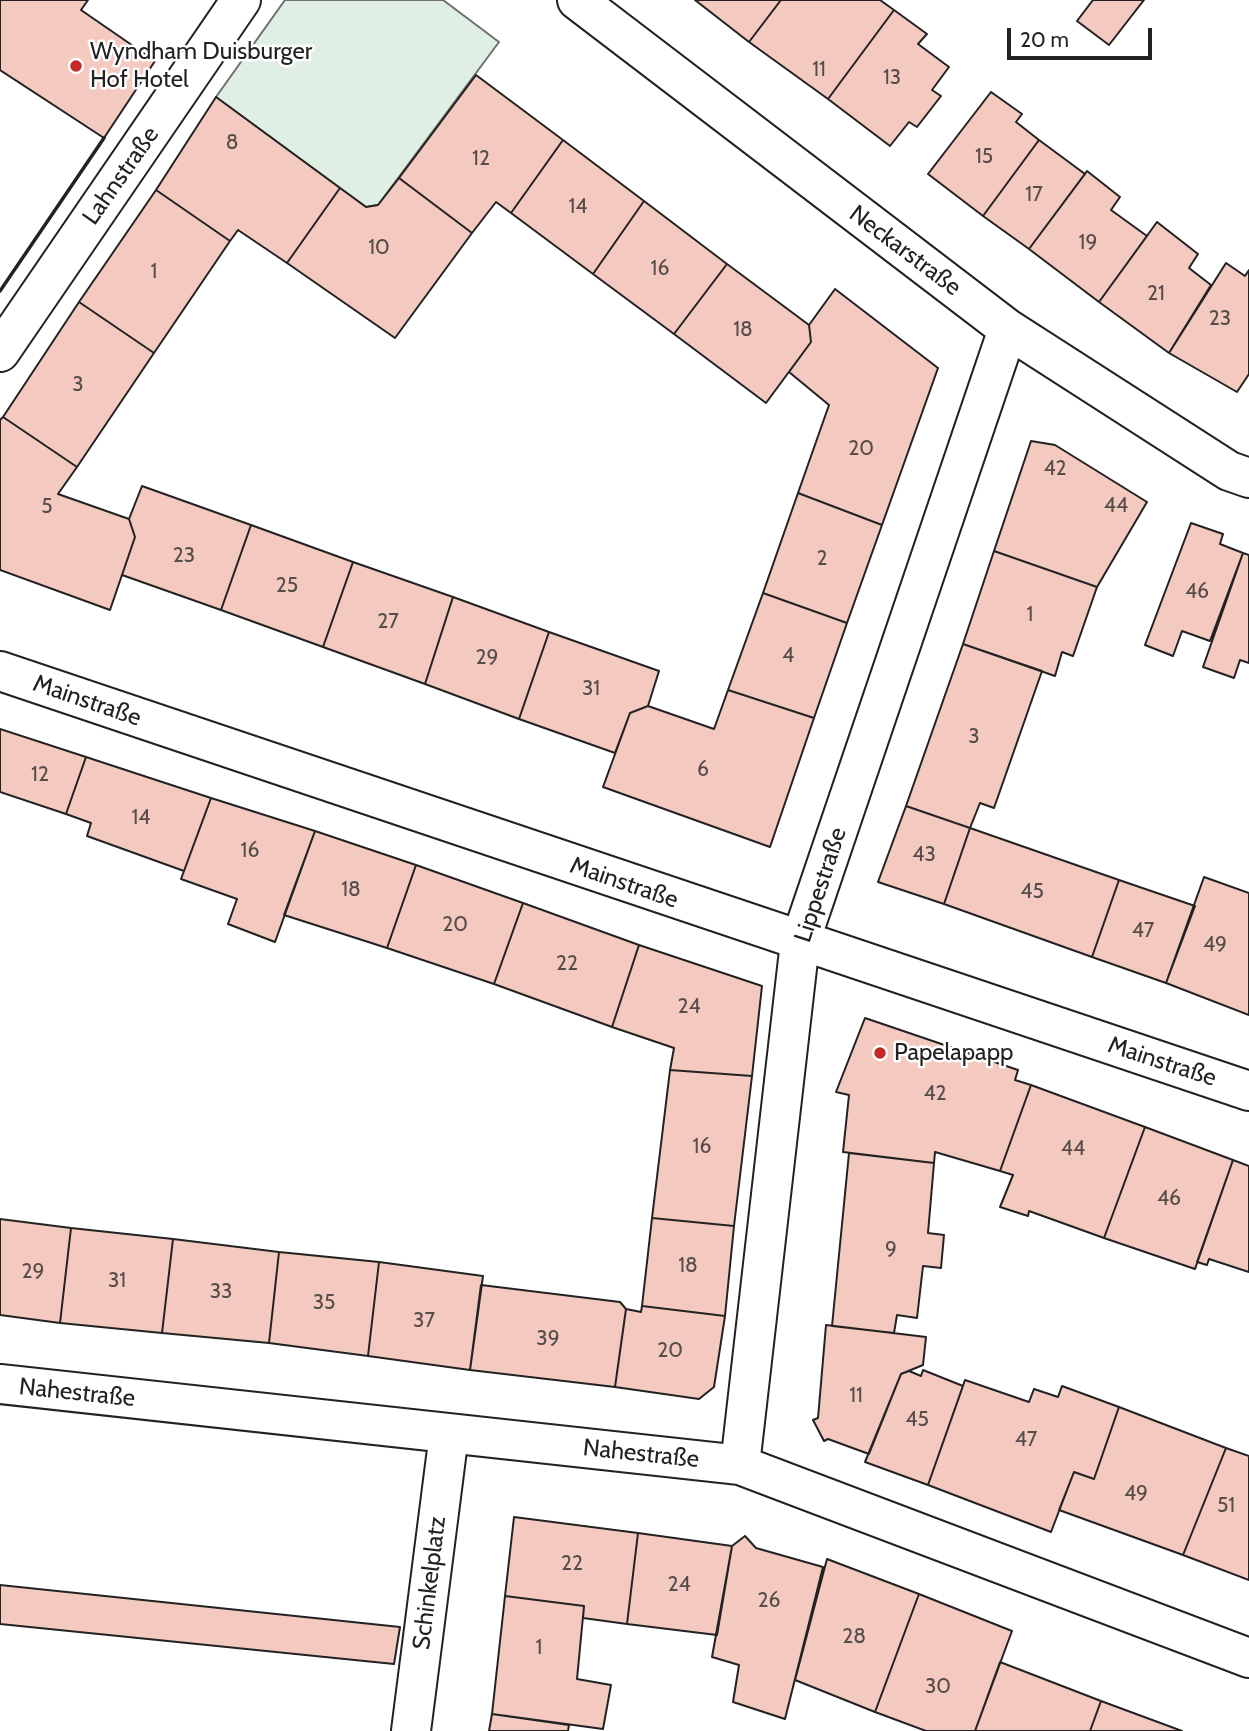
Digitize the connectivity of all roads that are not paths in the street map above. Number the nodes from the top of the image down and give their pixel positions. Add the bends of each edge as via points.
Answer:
1 (241, 0) edge
2 (577, 0) edge
3 (1008, 329) junction
4 (0, 352) edge
5 (1249, 478) edge
6 (0, 671) edge
7 (800, 942) junction
8 (1249, 1091) edge
9 (0, 1384) edge
10 (449, 1434) junction
11 (740, 1465) junction
12 (1249, 1658) edge
13 (411, 1731) edge

1 - 4 street, Lahnstraße
2 - 3 street, Neckarstraße
3 - 5 street, Neckarstraße via 1229,471
3 - 7 street, Lippestraße
6 - 7 street, Mainstraße
7 - 8 street, Mainstraße
7 - 11 street, Lippestraße
9 - 10 street, Nahestraße
10 - 11 street, Nahestraße
10 - 13 street, Schinkelplatz
11 - 12 street, Nahestraße

